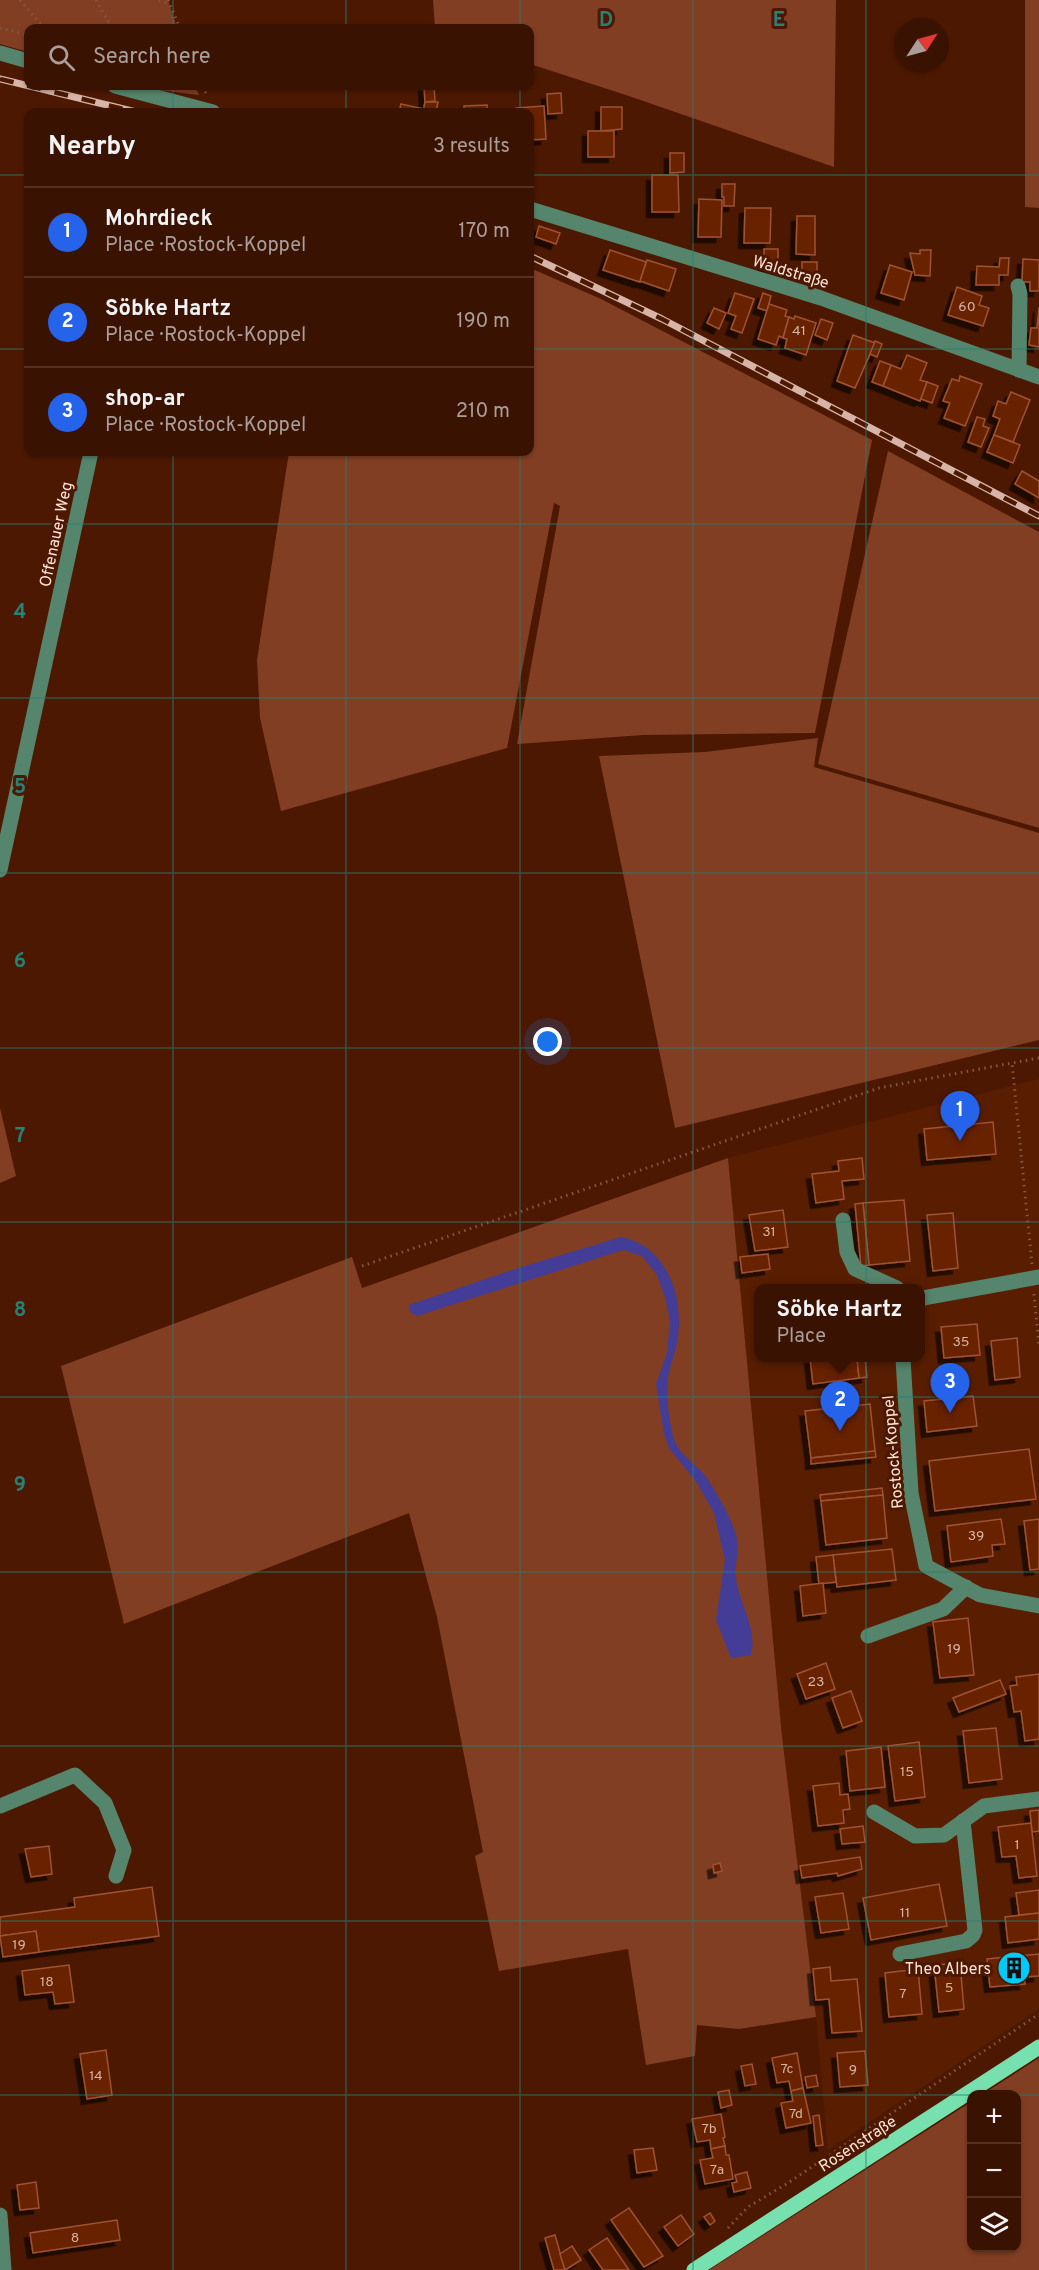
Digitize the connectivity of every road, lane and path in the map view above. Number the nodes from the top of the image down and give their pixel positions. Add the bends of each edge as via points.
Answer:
1 (20, 0) edge
2 (96, 0) edge
3 (159, 0) edge
4 (169, 2) edge
5 (41, 24) edge
6 (110, 24) edge
7 (178, 24) edge
8 (0, 28) edge
9 (24, 34) edge
10 (0, 53) edge
11 (24, 60) edge
12 (124, 90) edge
13 (161, 106) edge
14 (178, 108) edge
15 (534, 210) edge
16 (1018, 286) dead end
17 (1019, 370) junction
18 (1039, 377) edge
19 (90, 456) edge
20 (0, 870) edge
21 (1039, 1058) edge
22 (1012, 1063) junction
23 (843, 1220) dead end
24 (362, 1266) dead end
25 (1036, 1277) edge
26 (888, 1284) edge
27 (925, 1298) edge
28 (1039, 1346) edge
29 (903, 1362) edge
30 (966, 1587) junction
31 (1039, 1606) edge
32 (868, 1636) dead end
33 (1039, 1799) edge
34 (0, 1806) edge
35 (874, 1812) dead end
36 (963, 1821) junction
37 (116, 1876) dead end
38 (900, 1954) dead end
39 (1039, 2014) edge
40 (1039, 2047) edge
41 (0, 2215) edge
42 (725, 2231) dead end
43 (4, 2270) edge
44 (694, 2270) edge

1 - 5 path
2 - 6 path
3 - 4 path
4 - 7 path
8 - 9 path
10 - 11 street
12 - 13 street
13 - 14 street
15 - 17 street, Waldstraße via 821,298
16 - 17 street
17 - 18 street, Waldstraße
19 - 20 street, Offenauer Weg
21 - 22 path
22 - 24 path via 879,1088
22 - 25 path
23 - 26 street via 847,1251 855,1269
25 - 27 street
25 - 28 path
29 - 30 street, Rostock-Koppel via 911,1493 926,1566
30 - 31 street, Rostock-Koppel via 980,1595
30 - 32 street via 943,1609
33 - 36 street via 984,1806
34 - 37 street via 75,1775 105,1803 124,1850
35 - 36 street via 915,1836 944,1835
36 - 38 street via 973,1935 966,1941
39 - 42 path via 748,2207
40 - 44 main road, Rosenstraße
41 - 43 street

